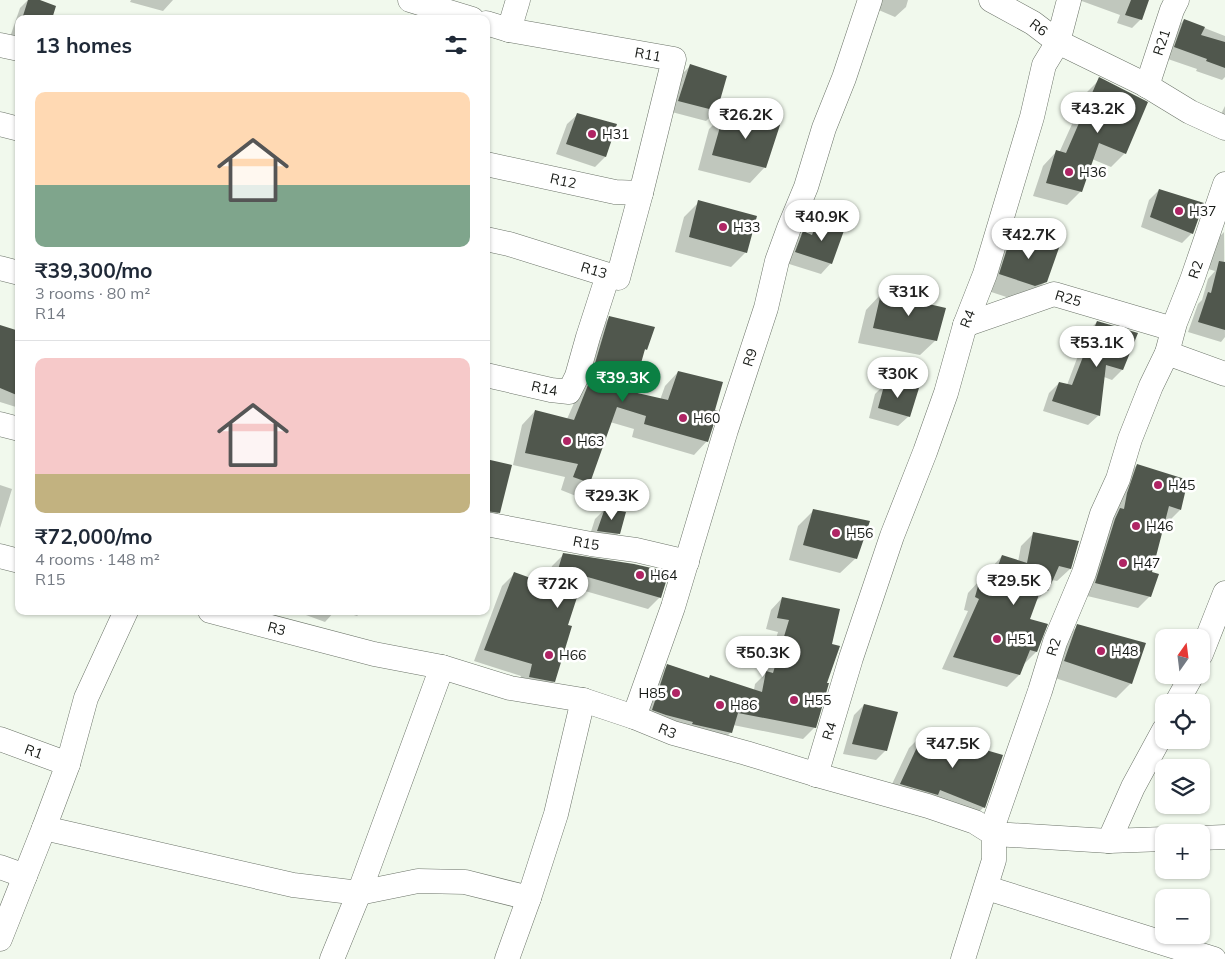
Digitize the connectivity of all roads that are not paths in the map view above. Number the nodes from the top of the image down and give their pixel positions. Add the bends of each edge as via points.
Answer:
1 (410, 0) edge
2 (518, 0) edge
3 (870, 0) edge
4 (1069, 0) edge
5 (1177, 0) edge
6 (1002, 3) edge
7 (459, 15) edge
8 (490, 24) edge
9 (509, 30) junction
10 (1058, 42) junction
11 (0, 45) edge
12 (15, 48) edge
13 (1147, 86) junction
14 (0, 124) edge
15 (15, 128) edge
16 (1225, 128) edge
17 (490, 165) edge
18 (1225, 184) edge
19 (641, 193) junction
20 (490, 241) edge
21 (0, 268) edge
22 (15, 272) edge
23 (608, 274) junction
24 (965, 325) junction
25 (1173, 329) junction
26 (1167, 353) junction
27 (1225, 374) edge
28 (490, 377) edge
29 (0, 424) edge
30 (15, 428) edge
31 (490, 525) edge
32 (0, 556) edge
33 (15, 560) edge
34 (687, 562) junction
35 (1225, 593) edge
36 (124, 615) edge
37 (225, 615) edge
38 (1210, 631) edge
39 (442, 667) junction
40 (583, 700) junction
41 (634, 717) junction
42 (0, 738) edge
43 (1155, 747) edge
44 (68, 764) junction
45 (816, 775) junction
46 (44, 828) junction
47 (994, 834) junction
48 (1225, 837) edge
49 (1210, 838) edge
50 (1155, 839) edge
51 (1109, 841) junction
52 (0, 867) edge
53 (25, 876) junction
54 (987, 888) junction
55 (359, 893) junction
56 (529, 898) junction
57 (0, 939) edge
58 (332, 959) edge
59 (507, 959) edge
60 (963, 959) edge
61 (1214, 959) edge

1 - 7 street
2 - 9 street
3 - 34 street, R9 via 777,261 766,308
4 - 10 street, R4
5 - 13 street, R21
6 - 10 street, R6
8 - 9 street, R11
9 - 19 street, R11 via 674,59
10 - 13 street
10 - 24 street, R4 via 1044,65 1032,117 985,274
11 - 12 street
13 - 16 street via 1190,112
14 - 15 street
17 - 19 street, R12 via 615,192
18 - 25 street, R2
19 - 23 street, R13 via 618,278
20 - 23 street, R13
21 - 22 street
23 - 28 street, R14 via 577,376 569,392
24 - 25 street, R25 via 1054,294
24 - 45 street, R4 via 946,393 892,536
25 - 26 street, R2
26 - 27 street
26 - 47 street, R2 via 1130,440 1084,573 1055,642 994,823
29 - 30 street
31 - 34 street, R15
32 - 33 street
34 - 41 street, R9
35 - 38 street
36 - 44 street via 86,698
37 - 39 street, R3 via 374,654
39 - 40 street, R3 via 510,688
39 - 55 street
40 - 41 street, R3
40 - 56 street via 556,814
41 - 45 street, R3 via 673,733
42 - 44 street, R1
43 - 51 street
44 - 46 street
45 - 47 street, R3 via 928,806 976,822
46 - 53 street
46 - 55 street via 293,885
47 - 51 street
47 - 54 street via 994,860
48 - 49 street
50 - 51 street
52 - 53 street
53 - 57 street
54 - 60 street
54 - 61 street
55 - 56 street via 418,881 464,882
55 - 58 street
56 - 59 street

